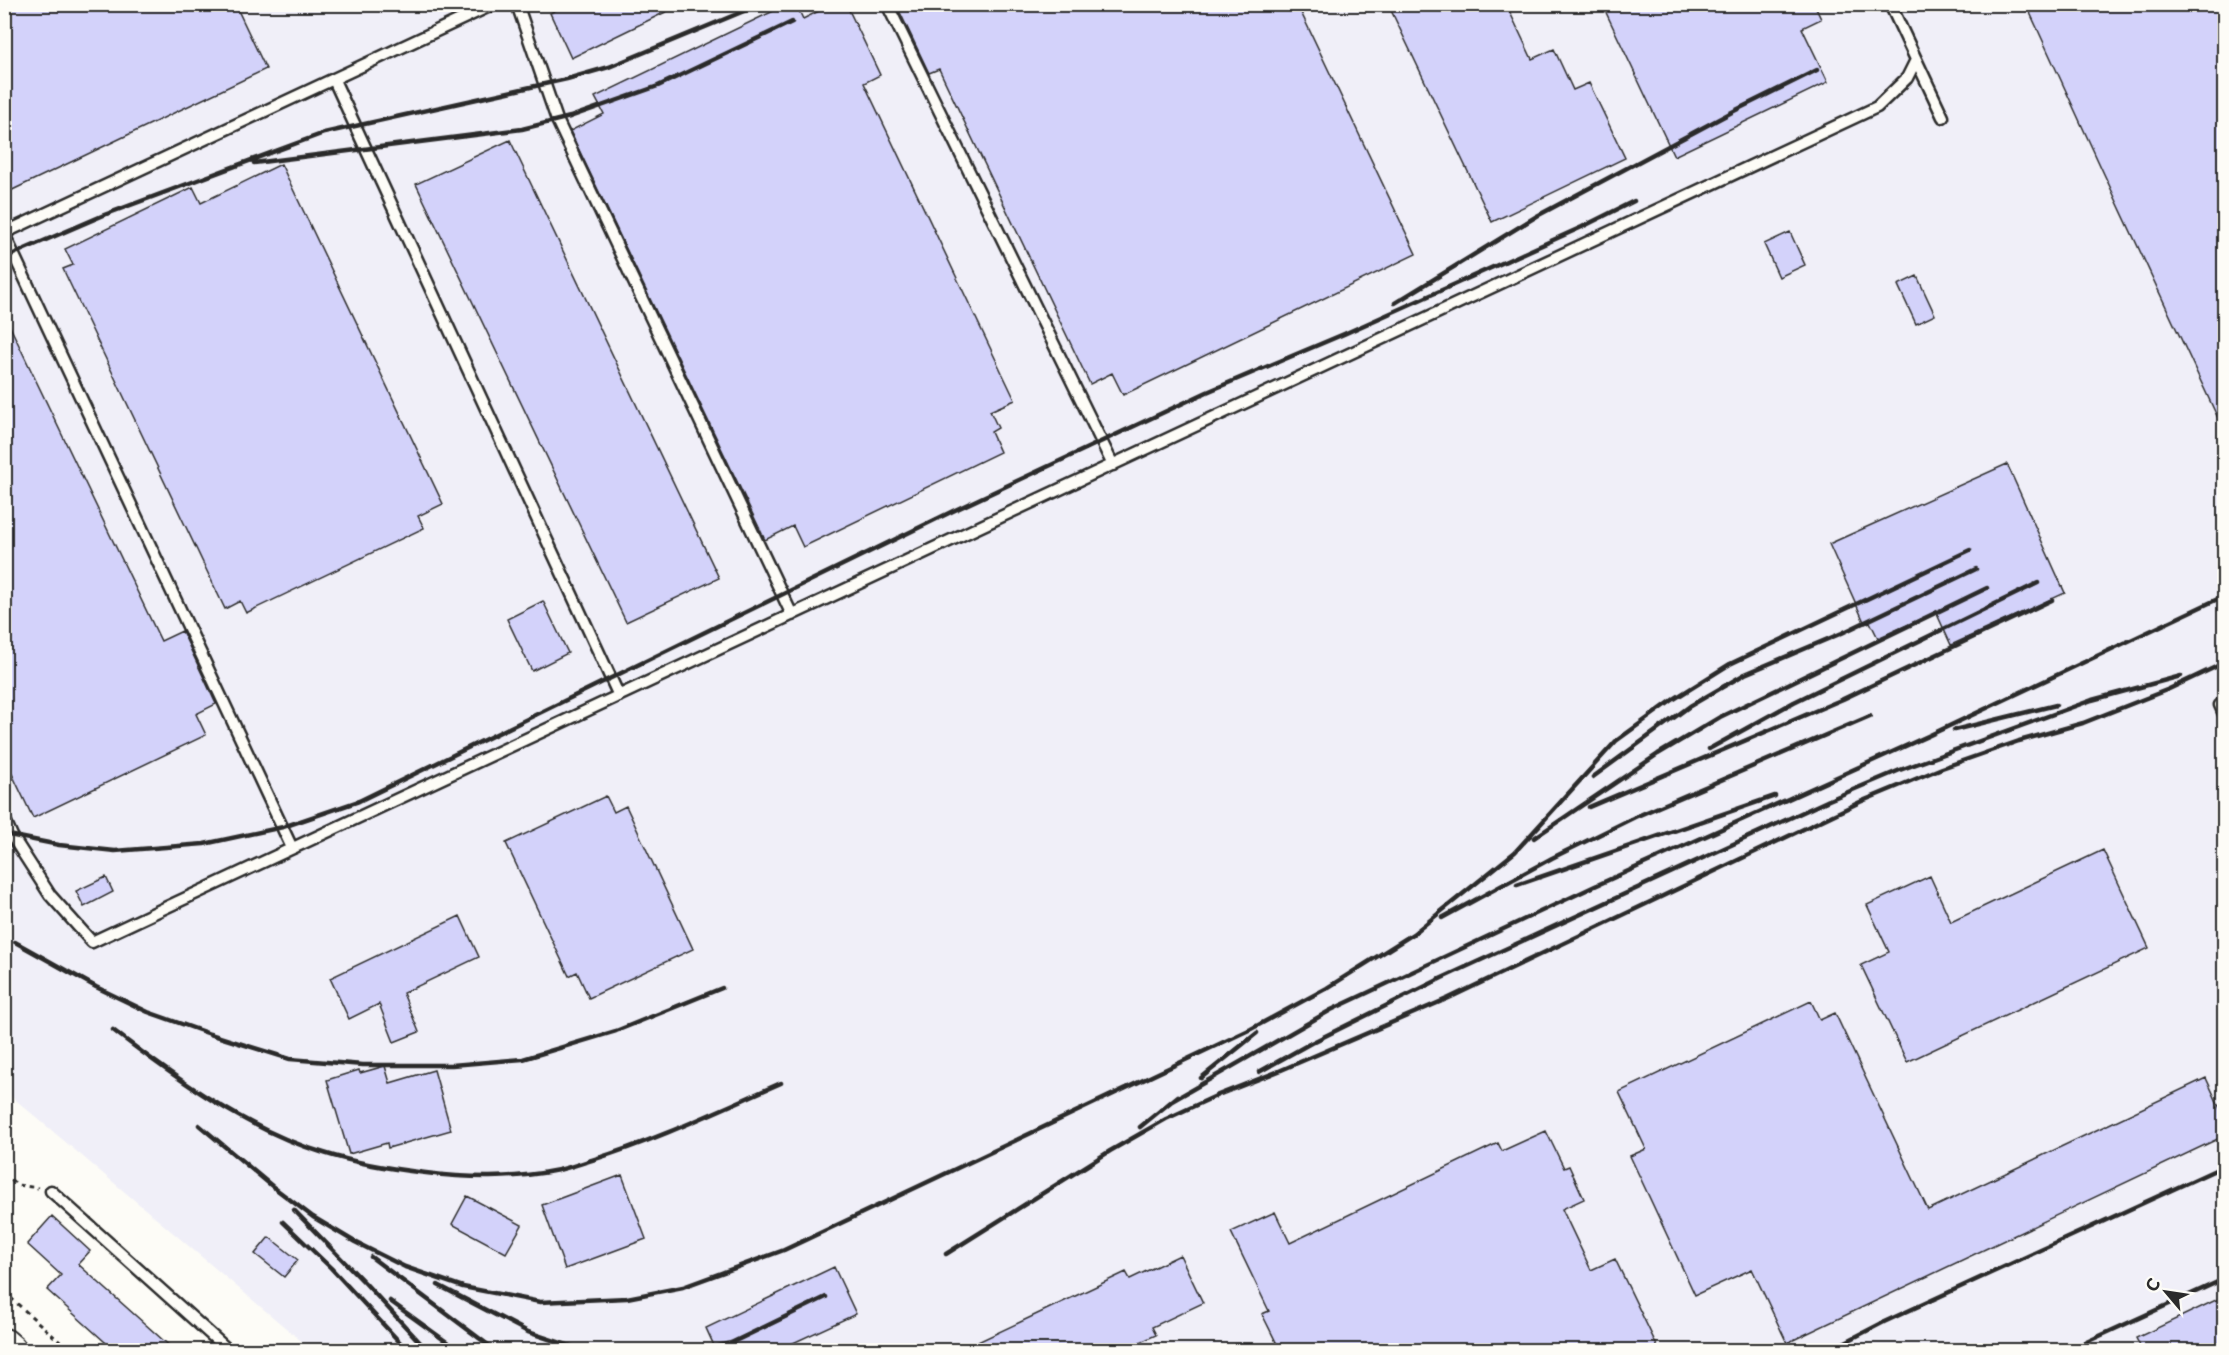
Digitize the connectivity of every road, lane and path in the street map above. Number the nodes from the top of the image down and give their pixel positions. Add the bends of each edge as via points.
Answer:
1 (494, 4) edge
2 (517, 4) edge
3 (888, 4) edge
4 (1890, 4) edge
5 (1916, 60) junction
6 (334, 80) junction
7 (1943, 117) dead end
8 (4, 233) edge
9 (1113, 465) junction
10 (792, 615) junction
11 (619, 696) junction
12 (4, 818) edge
13 (292, 849) junction
14 (4, 1175) edge
15 (51, 1191) joint
16 (4, 1292) edge
17 (4, 1344) edge
18 (12, 1350) edge
19 (69, 1350) edge
20 (228, 1350) edge

1 - 6 lane
2 - 10 lane via 557,120
3 - 9 lane
4 - 5 lane
5 - 7 lane
5 - 9 lane via 1907,78 1877,107
6 - 8 lane
6 - 11 lane
8 - 13 lane
9 - 10 lane
10 - 11 lane
11 - 13 lane
12 - 13 lane via 50,895 92,942
14 - 15 path via 18,1185
15 - 20 lane
16 - 19 path
17 - 18 street

